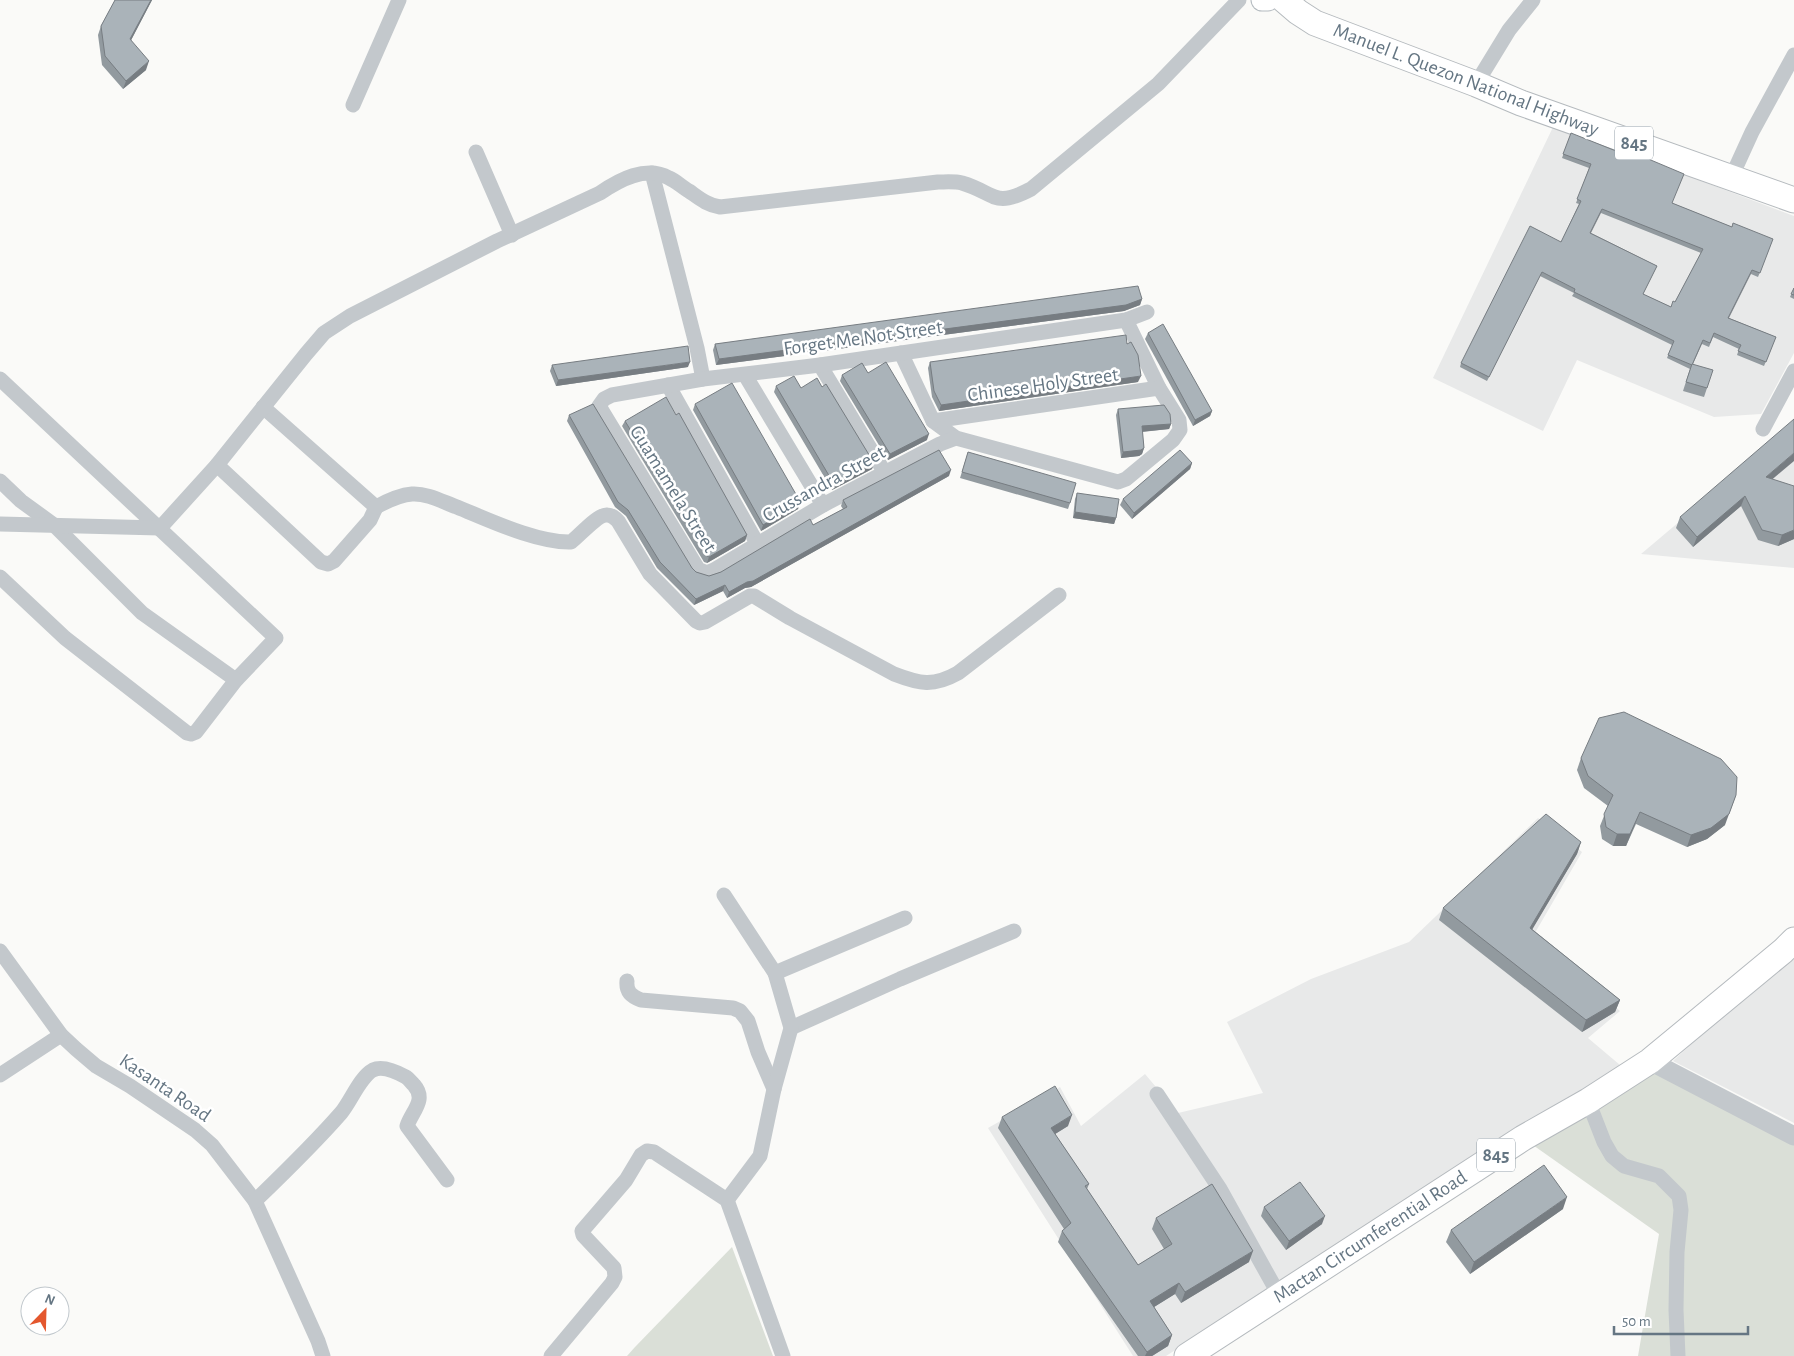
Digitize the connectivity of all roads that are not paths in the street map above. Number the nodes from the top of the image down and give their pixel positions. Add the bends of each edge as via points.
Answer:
1 (399, 0) edge
2 (1239, 0) edge
3 (1262, 0) edge
4 (1268, 0) edge
5 (1284, 0) edge
6 (1533, 0) edge
7 (1794, 55) edge
8 (1476, 84) junction
9 (353, 104) dead end
10 (476, 152) dead end
11 (652, 173) junction
12 (1731, 178) junction
13 (1794, 200) edge
14 (512, 235) junction
15 (1147, 312) dead end
16 (1126, 320) junction
17 (901, 353) junction
18 (820, 365) junction
19 (1794, 371) edge
20 (745, 375) junction
21 (0, 379) edge
22 (703, 379) junction
23 (668, 384) junction
24 (1159, 388) junction
25 (263, 407) junction
26 (604, 415) joint
27 (933, 421) junction
28 (1763, 429) dead end
29 (956, 438) junction
30 (217, 465) junction
31 (885, 472) junction
32 (0, 482) edge
33 (822, 505) junction
34 (376, 507) junction
35 (0, 524) edge
36 (54, 525) junction
37 (160, 528) junction
38 (757, 543) junction
39 (714, 570) joint
40 (0, 577) edge
41 (1060, 595) dead end
42 (236, 680) junction
43 (724, 895) dead end
44 (905, 918) dead end
45 (1014, 931) dead end
46 (1794, 940) edge
47 (0, 951) edge
48 (774, 973) junction
49 (627, 981) dead end
50 (792, 1028) junction
51 (61, 1035) junction
52 (1650, 1061) junction
53 (0, 1075) edge
54 (774, 1089) junction
55 (1157, 1094) dead end
56 (1588, 1101) junction
57 (1794, 1136) edge
58 (448, 1180) dead end
59 (727, 1200) junction
60 (255, 1201) junction
61 (1279, 1295) junction
62 (323, 1356) edge
63 (551, 1356) edge
64 (783, 1356) edge
65 (1187, 1356) edge
66 (1678, 1356) edge

1 - 9 street
2 - 11 street via 1158,84 1031,189 1014,198 997,199 961,183 938,182 720,207 705,203 668,177
3 - 4 main road
5 - 8 main road, Manuel L. Quezon National Highway / 845 via 1315,23
6 - 8 street via 1509,30
7 - 12 street
8 - 12 main road, Manuel L. Quezon National Highway / 845
10 - 14 street
11 - 14 street via 634,175
11 - 22 street
12 - 13 main road, Manuel L. Quezon National Highway / 845
14 - 25 street via 350,316 324,333
15 - 16 street, Forget Me Not Street
16 - 17 street, Forget Me Not Street
16 - 24 street
17 - 18 street, Forget Me Not Street
17 - 27 street
18 - 20 street, Forget Me Not Street
18 - 31 street
19 - 28 street
20 - 22 street, Forget Me Not Street
20 - 33 street
21 - 37 street
22 - 23 street, Forget Me Not Street
23 - 26 street, Forget Me Not Street via 612,395 599,406
23 - 38 street
24 - 27 street, Chinese Holy Street
24 - 29 street via 1179,420 1180,430 1173,440 1118,482
25 - 30 street
25 - 34 street
26 - 39 street, Guamamela Street via 698,568 707,573
27 - 29 street
29 - 31 street, Crussandra Street
30 - 34 street via 321,562 328,564 338,558 370,520
30 - 37 street
31 - 33 street, Crussandra Street
32 - 36 street
33 - 38 street, Crussandra Street
34 - 41 street via 400,496 430,497 507,528 558,543 571,542 597,519 610,515 618,521 650,574 696,621 705,622 754,596 894,674 927,683 944,681 958,673
35 - 36 street
36 - 37 street
36 - 42 street via 142,613
37 - 42 street via 276,638
38 - 39 street, Crussandra Street
40 - 42 street via 65,638 187,733 196,732
43 - 48 street
44 - 48 street
45 - 50 street
46 - 52 main road, Mactan Circumferential Road / 845
47 - 51 street, Kasanta Road
48 - 50 street
49 - 54 street via 629,993 641,1000 740,1011 748,1021
50 - 54 street
51 - 53 street
51 - 60 street, Kasanta Road via 96,1066 195,1130 212,1145
52 - 56 main road, Mactan Circumferential Road / 845
52 - 57 street
54 - 59 street via 760,1156
55 - 61 street via 1220,1189
56 - 61 main road, Mactan Circumferential Road / 845 via 1523,1138
56 - 66 street via 1612,1156 1624,1166 1659,1176 1679,1196
58 - 60 street via 407,1126 420,1104 417,1089 408,1078 380,1068 368,1074 337,1118
59 - 63 street via 654,1152 647,1150 641,1155 626,1180 582,1230 583,1236 614,1268 615,1277
59 - 64 street
60 - 62 street, Kasanta Road
61 - 65 main road, Mactan Circumferential Road / 845

